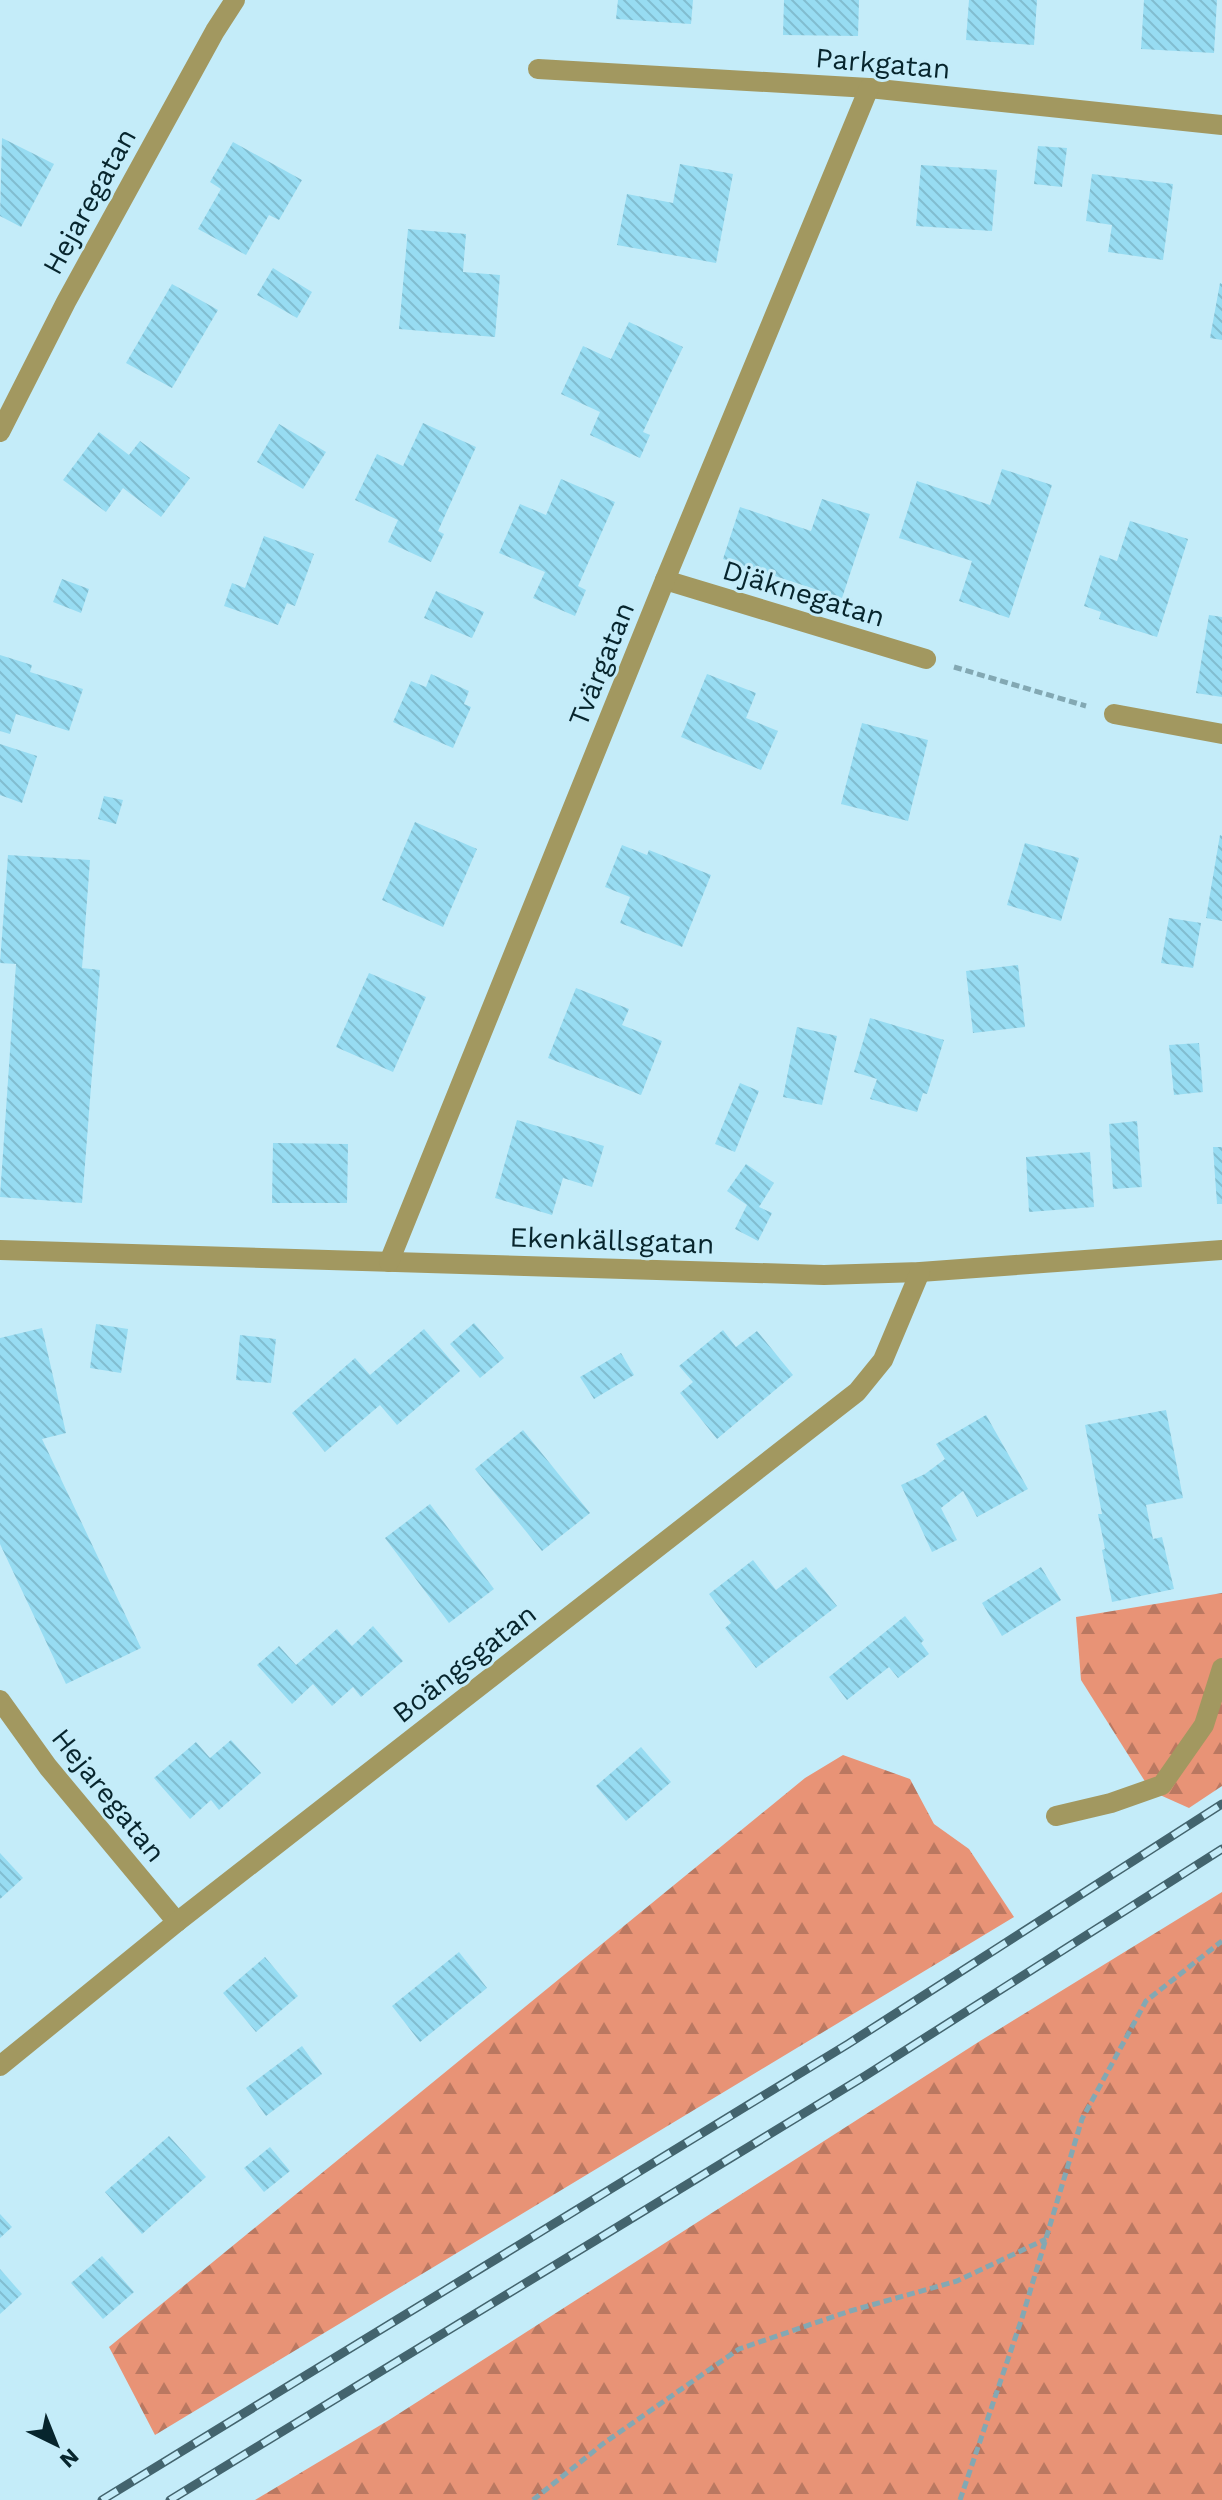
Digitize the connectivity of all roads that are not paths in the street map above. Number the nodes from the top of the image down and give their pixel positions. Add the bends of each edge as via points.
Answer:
1 (235, 0) edge
2 (538, 69) dead end
3 (869, 88) junction
4 (1222, 125) edge
5 (0, 432) edge
6 (665, 580) junction
7 (926, 659) road end
8 (1114, 714) road end
9 (1222, 734) edge
10 (0, 1250) edge
11 (1222, 1250) edge
12 (389, 1262) junction
13 (920, 1272) junction
14 (1222, 1668) edge
15 (0, 1700) edge
16 (1056, 1816) dead end
17 (177, 1922) junction
18 (0, 2066) edge

1 - 5 street, Hejaregatan via 66,302
2 - 3 street, Parkgatan
3 - 4 street, Parkgatan
3 - 6 street, Tvärgatan
6 - 7 street, Djäknegatan
6 - 12 street, Tvärgatan
8 - 9 street
10 - 12 street, Ekenkällsgatan
11 - 13 street, Ekenkällsgatan
12 - 13 street, Ekenkällsgatan via 824,1275
13 - 17 street, Boängsgatan via 883,1360 857,1392
14 - 16 street via 1204,1725 1162,1785
15 - 17 street, Hejaregatan via 48,1767
17 - 18 street, Boängsgatan

